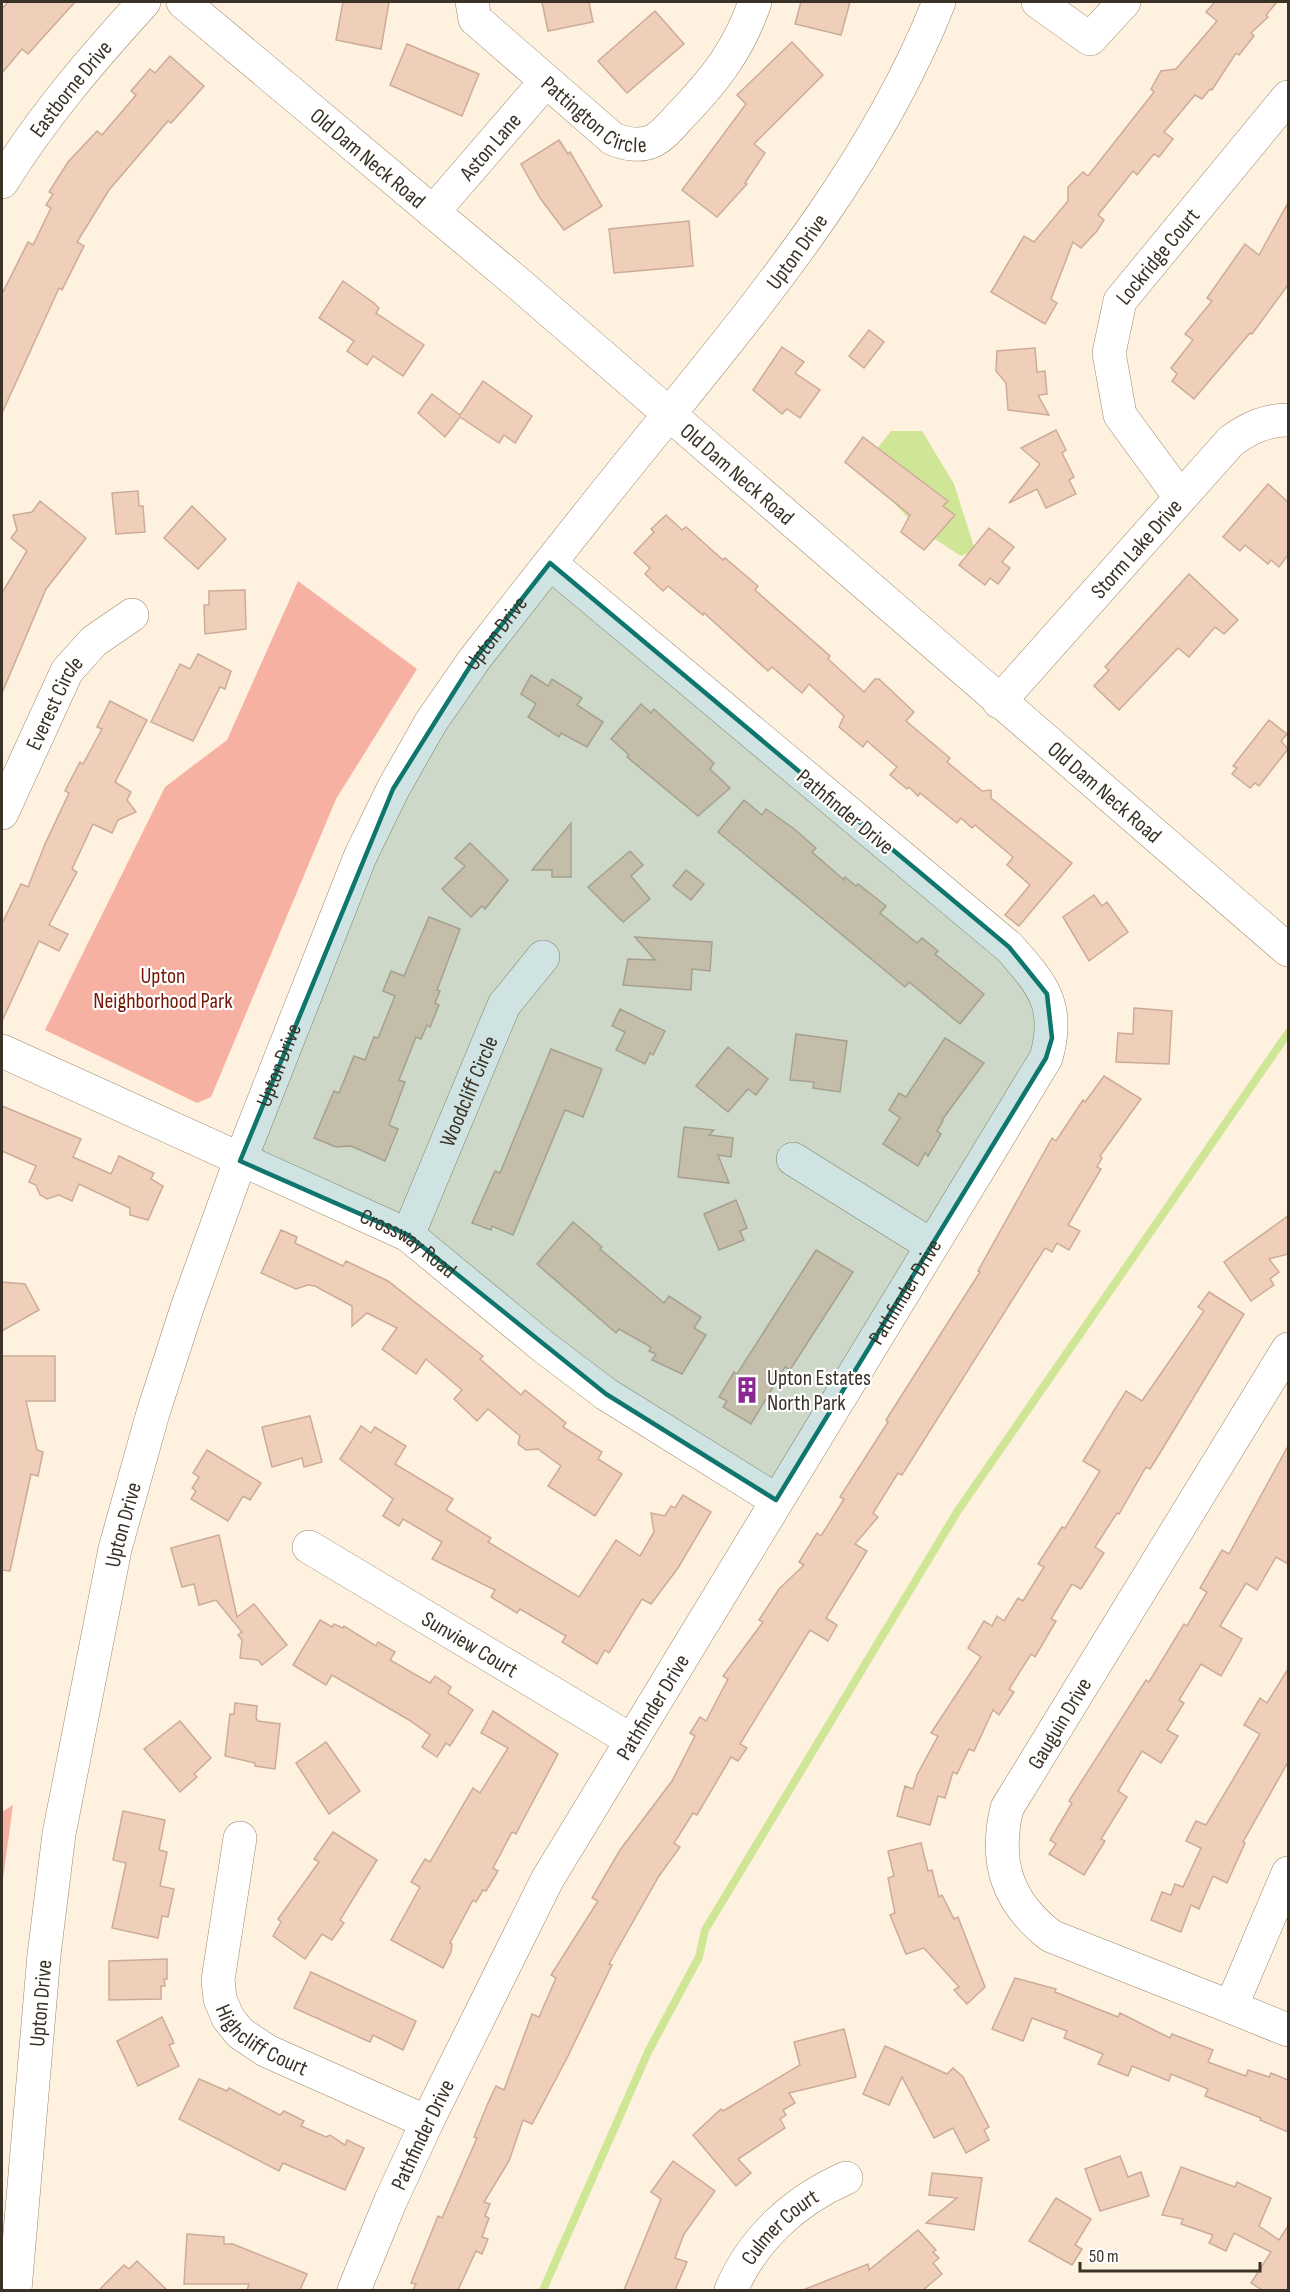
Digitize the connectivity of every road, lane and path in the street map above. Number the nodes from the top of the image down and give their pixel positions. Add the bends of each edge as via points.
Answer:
1 (144, 2) edge
2 (183, 2) edge
3 (472, 2) edge
4 (755, 2) edge
5 (939, 2) edge
6 (1038, 2) edge
7 (1124, 2) edge
8 (546, 81) junction
9 (1288, 97) edge
10 (2, 182) edge
11 (433, 212) junction
12 (668, 415) junction
13 (1288, 420) edge
14 (1180, 498) junction
15 (550, 562) junction
16 (132, 615) dead end
17 (999, 702) junction
18 (2, 813) edge
19 (1288, 950) edge
20 (543, 957) dead end
21 (2, 1051) edge
22 (793, 1159) dead end
23 (240, 1161) junction
24 (408, 1235) junction
25 (931, 1245) junction
26 (1288, 1349) edge
27 (776, 1500) junction
28 (309, 1547) dead end
29 (631, 1740) junction
30 (240, 1838) dead end
31 (1288, 1873) edge
32 (1231, 2007) junction
33 (1288, 2030) edge
34 (427, 2122) junction
35 (846, 2178) dead end
36 (15, 2290) edge
37 (354, 2290) edge
38 (731, 2290) edge

1 - 10 street, Eastborne Drive via 30,135
2 - 11 street, Old Dam Neck Road
3 - 8 street, Pattington Circle via 475,19
4 - 8 street, Pattington Circle via 732,54 714,81 652,141 627,144 613,139
5 - 12 street, Upton Drive via 879,126 831,204 778,279
6 - 7 street via 1090,39
8 - 11 street, Aston Lane
9 - 14 street, Lockridge Court via 1120,301 1109,353 1120,415
11 - 12 street, Old Dam Neck Road
12 - 15 street, Upton Drive
12 - 17 street, Old Dam Neck Road
13 - 14 street, Storm Lake Drive via 1264,423 1230,441
14 - 17 street, Storm Lake Drive
15 - 23 street, Upton Drive via 431,722 393,789 360,857
15 - 25 street, Pathfinder Drive via 1009,947 1047,994 1052,1038 1046,1059
16 - 18 street, Everest Circle via 94,641 68,671
17 - 19 street, Old Dam Neck Road
20 - 24 street, Woodcliff Circle via 504,1005
21 - 23 street, Crossway Road
22 - 25 street
23 - 24 street, Crossway Road
23 - 36 street, Upton Drive via 153,1413 115,1549 98,1630 59,1834 44,1955
24 - 27 street, Crossway Road via 606,1394
25 - 27 street, Pathfinder Drive
26 - 32 street, Gauguin Drive via 1007,1808 1001,1833 1006,1877 1034,1923 1051,1936
27 - 29 street, Pathfinder Drive
28 - 29 street, Sunview Court
29 - 34 street, Pathfinder Drive via 547,1880
30 - 34 street, Highcliff Court via 218,1980 228,2018 240,2033 267,2051
31 - 32 street
32 - 33 street, Gauguin Drive
34 - 37 street, Pathfinder Drive
35 - 38 street, Culmer Court via 804,2200 777,2222 755,2248

